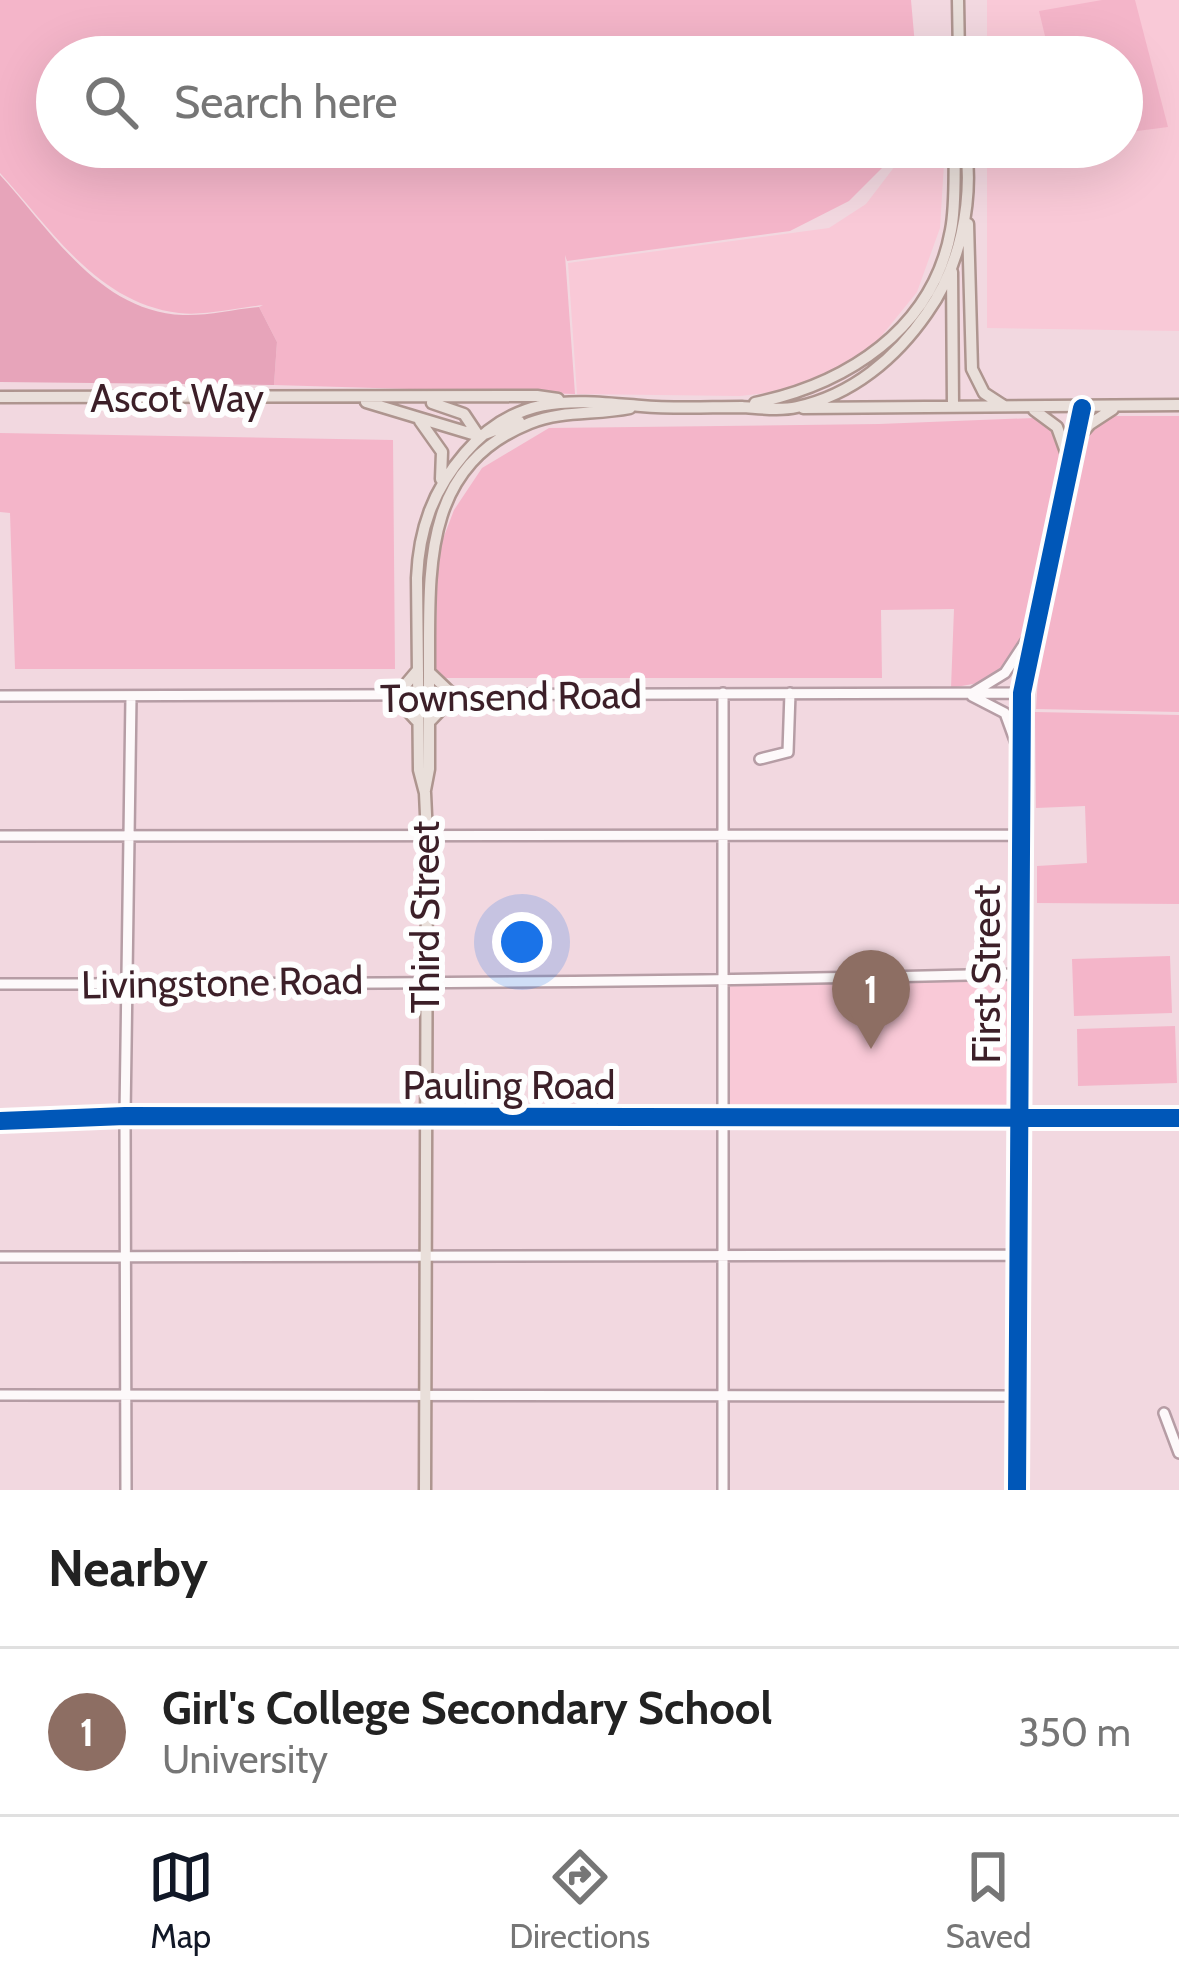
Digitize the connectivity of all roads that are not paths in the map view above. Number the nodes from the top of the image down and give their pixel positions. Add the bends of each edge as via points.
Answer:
1 (958, 0) edge
2 (958, 36) edge
3 (954, 168) edge
4 (966, 168) edge
5 (967, 168) edge
6 (951, 235) junction
7 (952, 267) junction
8 (0, 397) edge
9 (353, 398) junction
10 (418, 399) junction
11 (567, 400) junction
12 (1179, 405) edge
13 (639, 406) junction
14 (953, 406) junction
15 (734, 407) junction
16 (1116, 407) junction
17 (1006, 408) junction
18 (1031, 408) junction
19 (1082, 408) junction
20 (794, 409) junction
21 (416, 417) junction
22 (545, 418) junction
23 (479, 436) junction
24 (1075, 441) junction
25 (1070, 463) junction
26 (444, 493) junction
27 (1034, 629) junction
28 (423, 671) junction
29 (790, 692) junction
30 (723, 693) junction
31 (1022, 693) junction
32 (969, 695) junction
33 (0, 696) edge
34 (454, 696) junction
35 (131, 697) junction
36 (395, 697) junction
37 (424, 697) junction
38 (424, 723) junction
39 (1021, 757) junction
40 (760, 759) dead end
41 (1018, 835) junction
42 (0, 836) edge
43 (130, 836) junction
44 (427, 836) junction
45 (725, 836) junction
46 (1020, 974) junction
47 (425, 980) junction
48 (722, 981) junction
49 (0, 984) edge
50 (126, 984) junction
51 (124, 1116) junction
52 (722, 1117) junction
53 (425, 1118) junction
54 (1019, 1118) junction
55 (1179, 1118) edge
56 (0, 1121) edge
57 (721, 1255) junction
58 (1016, 1255) junction
59 (126, 1256) junction
60 (0, 1257) edge
61 (424, 1257) junction
62 (126, 1394) junction
63 (0, 1396) edge
64 (721, 1396) junction
65 (1016, 1396) junction
66 (426, 1397) junction
67 (1164, 1413) dead end
68 (1179, 1453) edge
69 (126, 1490) edge
70 (425, 1490) edge
71 (723, 1490) edge
72 (1017, 1490) edge

1 - 2 main road
3 - 6 main road
4 - 7 main road
5 - 17 main road via 972,370 984,393
6 - 7 main road
6 - 15 main road via 933,281 880,350 830,381
7 - 14 main road
7 - 20 main road via 895,352 850,387
8 - 9 main road, Ascot Way
9 - 10 main road, Ascot Way
9 - 21 main road
10 - 11 main road, Ascot Way
10 - 23 main road via 464,414
11 - 13 main road, Ascot Way
11 - 23 main road via 524,410
12 - 16 main road
13 - 15 main road
13 - 22 main road
14 - 17 main road
14 - 20 main road
15 - 20 main road
16 - 19 main road
16 - 24 main road
17 - 18 main road
18 - 19 main road
18 - 25 main road via 1057,428
19 - 24 street, First Street
21 - 23 main road
21 - 26 main road via 442,452
22 - 23 main road
22 - 26 main road via 492,446
23 - 26 main road
24 - 25 street, First Street
25 - 27 street, First Street
26 - 28 main road, Third Street via 418,547
27 - 31 street, First Street
27 - 32 street via 1005,673
28 - 34 main road
28 - 36 main road
28 - 37 main road, Third Street
29 - 30 street, Townsend Road
29 - 32 street, Townsend Road
29 - 40 street via 788,752
30 - 34 street, Townsend Road
30 - 45 street
31 - 32 street, Townsend Road
31 - 39 street, First Street
32 - 39 street via 1005,713
33 - 35 street, Townsend Road
34 - 37 street, Townsend Road
34 - 38 main road
35 - 36 street, Townsend Road
35 - 43 street
36 - 37 street, Townsend Road
36 - 38 main road
37 - 38 main road, Third Street
38 - 44 main road, Third Street via 418,770
39 - 41 street, First Street
41 - 45 street
41 - 46 street, First Street
42 - 43 street
43 - 44 street
43 - 50 street
44 - 45 street
44 - 47 main road, Third Street
45 - 48 street
46 - 48 street, Livingstone Road
46 - 54 street, First Street
47 - 48 street, Livingstone Road
47 - 50 street, Livingstone Road
47 - 53 main road, Third Street
48 - 52 street
49 - 50 street, Livingstone Road
50 - 51 street
51 - 53 street, Pauling Road
51 - 56 street, Pauling Road
51 - 59 street
52 - 53 street, Pauling Road
52 - 54 street, Pauling Road
52 - 57 street
53 - 61 main road, Third Street
54 - 55 street, Pauling Road
54 - 58 street, First Street
57 - 58 street
57 - 61 street
57 - 64 street
58 - 65 street, First Street
59 - 60 street
59 - 61 street
59 - 62 street
61 - 66 main road, Third Street
62 - 63 street
62 - 66 street
62 - 69 street
64 - 65 street
64 - 66 street
64 - 71 street
65 - 72 street, First Street
66 - 70 main road, Third Street
67 - 68 street

